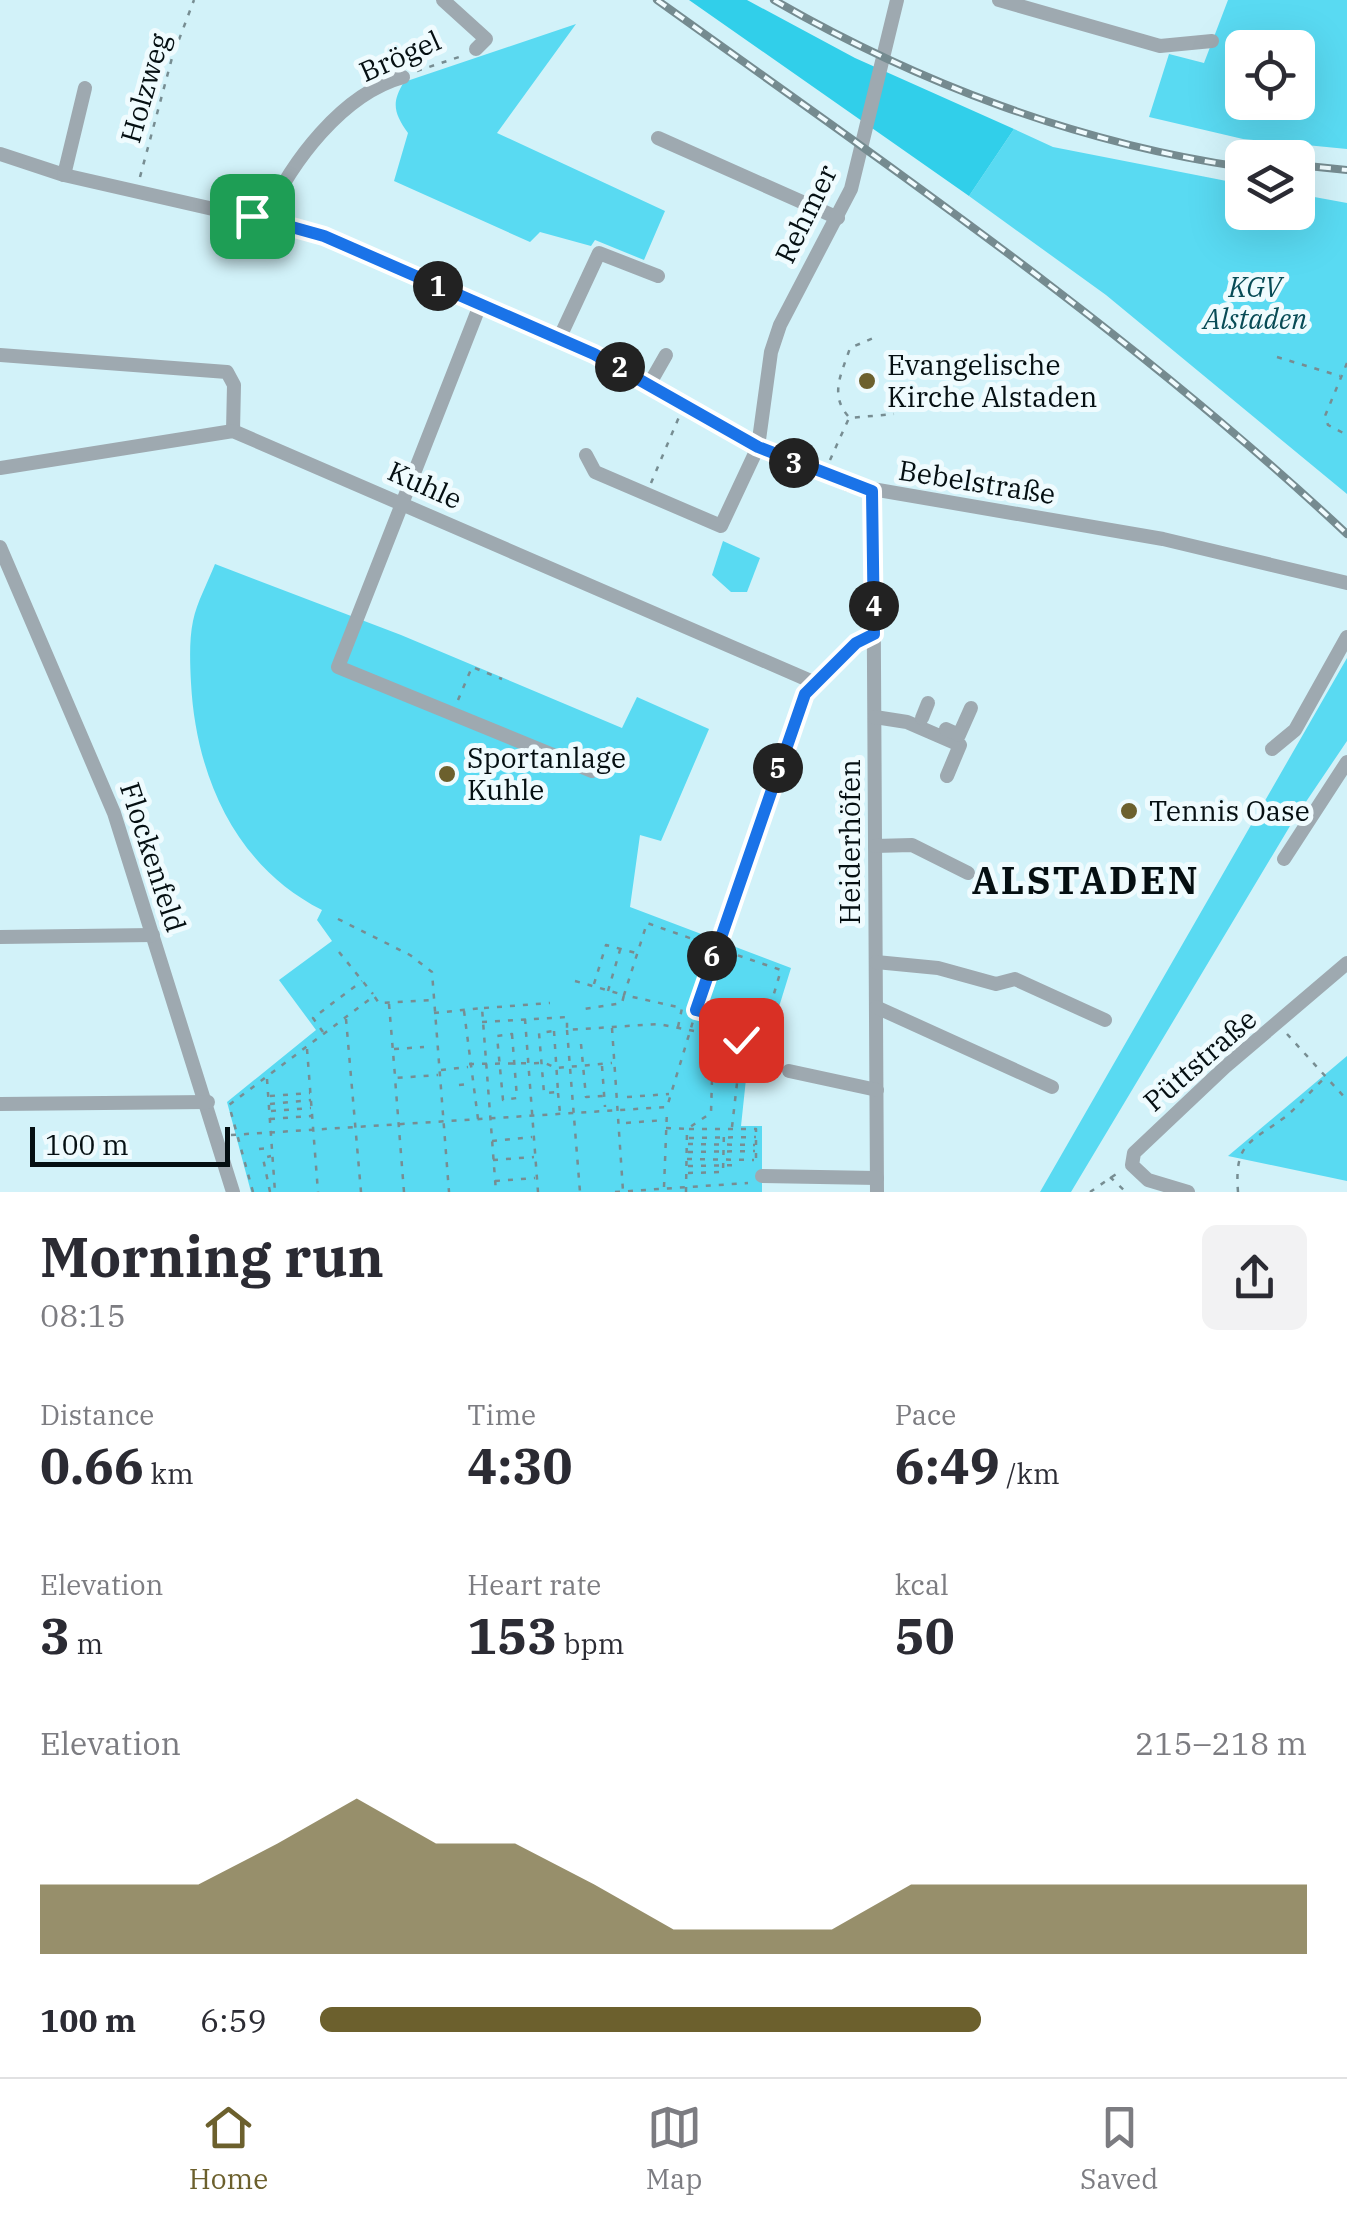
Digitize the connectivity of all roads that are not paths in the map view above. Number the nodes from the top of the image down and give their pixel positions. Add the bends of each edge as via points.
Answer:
1 (443, 0) edge
2 (897, 0) edge
3 (999, 0) edge
4 (1212, 41) dead end
5 (481, 44) road end
6 (403, 77) road end
7 (85, 88) dead end
8 (658, 138) dead end
9 (0, 154) edge
10 (64, 175) junction
11 (266, 218) junction
12 (838, 218) junction
13 (658, 276) dead end
14 (480, 305) junction
15 (559, 339) junction
16 (0, 354) edge
17 (666, 355) dead end
18 (650, 383) junction
19 (233, 432) junction
20 (758, 447) junction
21 (586, 455) dead end
22 (0, 468) edge
23 (872, 491) junction
24 (404, 503) junction
25 (0, 547) edge
26 (4, 565) edge
27 (1347, 583) edge
28 (874, 634) junction
29 (1347, 637) edge
30 (814, 682) junction
31 (928, 703) dead end
32 (971, 708) dead end
33 (874, 713) junction
34 (922, 718) junction
35 (1272, 749) dead end
36 (1347, 762) edge
37 (592, 772) dead end
38 (947, 776) dead end
39 (876, 846) junction
40 (1284, 859) dead end
41 (968, 872) dead end
42 (153, 935) junction
43 (0, 937) edge
44 (716, 942) road end
45 (876, 962) junction
46 (1347, 964) edge
47 (876, 1007) junction
48 (1105, 1020) dead end
49 (789, 1071) dead end
50 (1052, 1087) dead end
51 (877, 1090) junction
52 (208, 1102) junction
53 (0, 1104) edge
54 (758, 1178) road end
55 (877, 1185) edge
56 (233, 1192) edge
57 (1188, 1192) edge

1 - 5 street
2 - 12 street, Rehmer via 857,171
3 - 4 street via 1160,46
6 - 11 street, Brögel via 323,132
7 - 10 street
8 - 12 street
9 - 10 street, Bebelstraße
10 - 11 street, Bebelstraße
11 - 14 street, Bebelstraße via 324,236
12 - 20 street, Rehmer via 775,338
13 - 15 street via 599,253
14 - 15 street, Bebelstraße
14 - 24 street
15 - 18 street, Bebelstraße
16 - 19 street via 228,372
17 - 18 street
18 - 20 street, Bebelstraße
19 - 22 street
19 - 24 street, Kuhle
20 - 21 street, Rehmer via 721,526 595,472
20 - 23 street, Bebelstraße
23 - 27 street, Bebelstraße via 1164,539
23 - 28 street, Heiderhöfen
24 - 30 street, Kuhle
24 - 37 street via 338,667
25 - 26 street, Flockenfeld
26 - 42 street, Flockenfeld via 101,780
28 - 30 street
28 - 33 street, Heiderhöfen
29 - 35 street via 1296,730
30 - 44 street
31 - 34 street
32 - 34 street via 959,735
33 - 34 street via 905,711
33 - 38 street via 960,745
33 - 39 street, Heiderhöfen
36 - 40 street
39 - 41 street via 912,845
39 - 45 street, Heiderhöfen
42 - 43 street
42 - 52 street, Flockenfeld
45 - 47 street, Heiderhöfen
45 - 48 street via 938,968 996,984 1015,979
46 - 57 street, Püttstraße via 1138,1148 1132,1165 1145,1179
47 - 50 street
47 - 51 street, Heiderhöfen
49 - 51 street
51 - 55 street, Heiderhöfen
52 - 53 street
52 - 56 street, Flockenfeld
54 - 55 street

